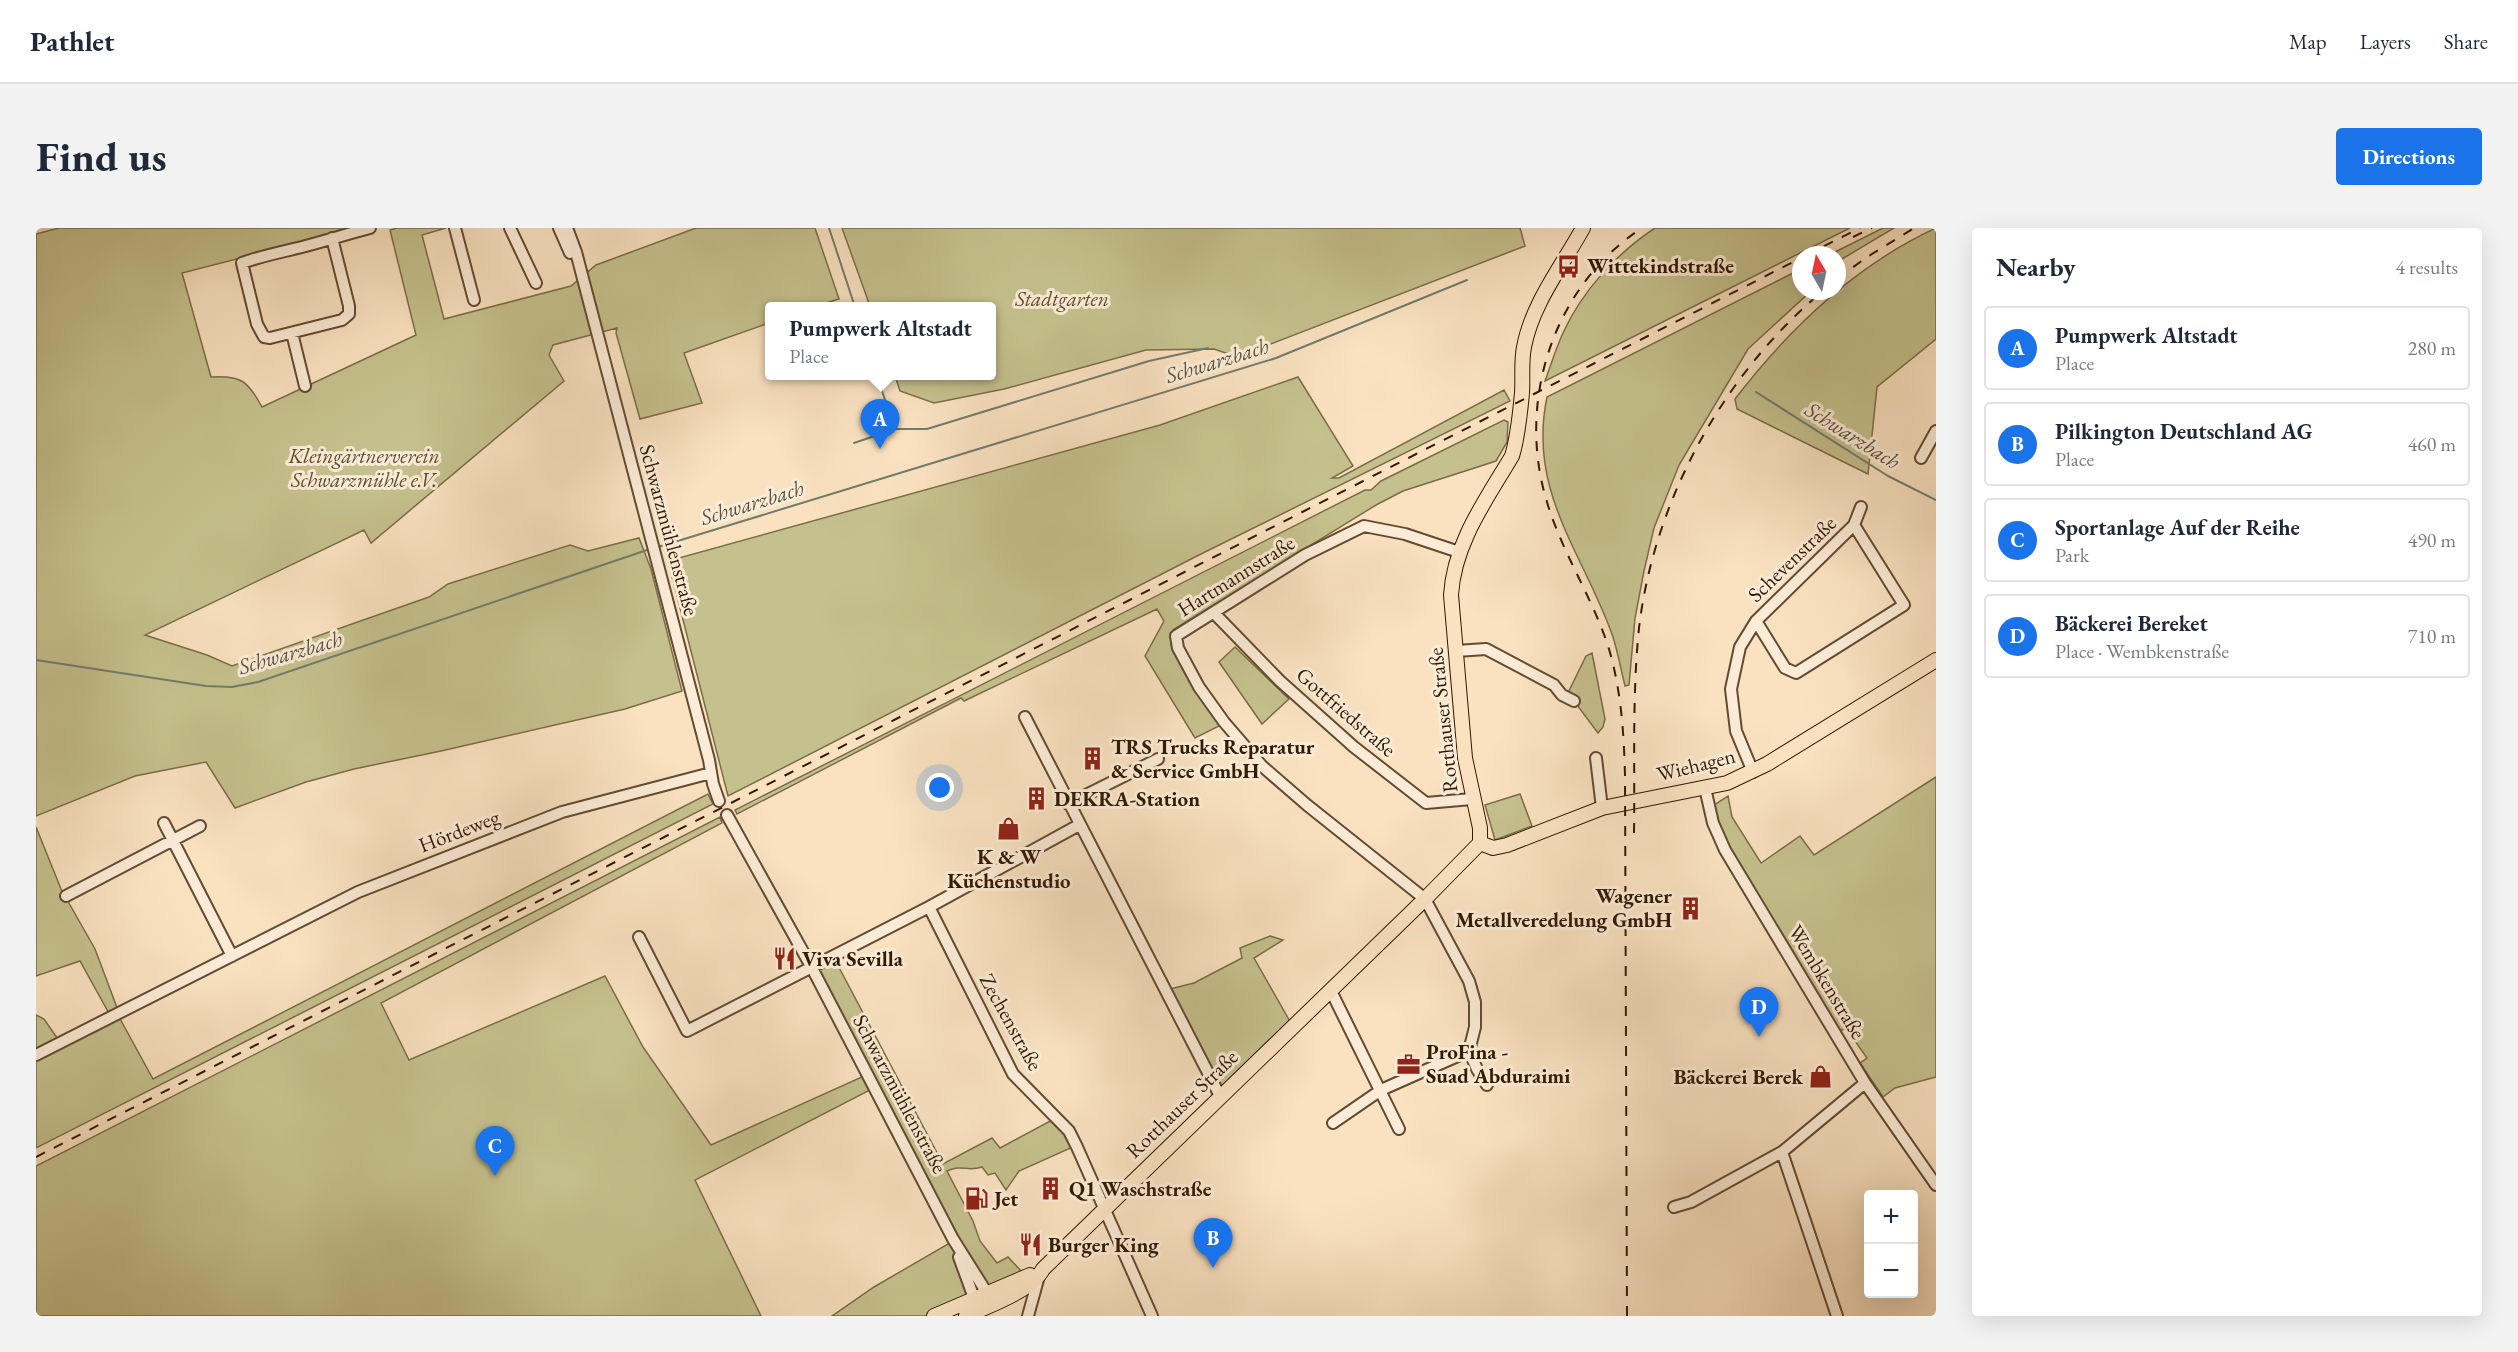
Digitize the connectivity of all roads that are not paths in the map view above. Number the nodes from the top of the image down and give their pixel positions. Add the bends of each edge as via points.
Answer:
1 (370, 228) edge
2 (455, 228) edge
3 (510, 228) edge
4 (559, 228) edge
5 (567, 228) edge
6 (1583, 228) edge
7 (332, 238) junction
8 (579, 270) junction
9 (536, 283) dead end
10 (474, 300) dead end
11 (292, 333) junction
12 (304, 386) dead end
13 (1936, 430) edge
14 (1921, 458) dead end
15 (1861, 507) dead end
16 (1854, 525) junction
17 (1459, 552) junction
18 (1214, 613) junction
19 (1756, 621) junction
20 (1456, 651) junction
21 (1936, 660) edge
22 (1574, 701) dead end
23 (1025, 717) dead end
24 (1596, 758) dead end
25 (1158, 759) dead end
26 (711, 772) junction
27 (1753, 772) junction
28 (1705, 788) junction
29 (1472, 799) junction
30 (719, 801) dead end
31 (1068, 804) junction
32 (1602, 808) junction
33 (727, 815) dead end
34 (164, 823) dead end
35 (1079, 825) junction
36 (200, 826) dead end
37 (171, 839) junction
38 (1480, 843) junction
39 (66, 896) dead end
40 (1425, 899) junction
41 (929, 907) junction
42 (639, 937) dead end
43 (232, 956) junction
44 (812, 968) junction
45 (1331, 991) junction
46 (1469, 1051) junction
47 (36, 1055) edge
48 (1865, 1083) junction
49 (1487, 1085) dead end
50 (1381, 1090) junction
51 (1220, 1096) junction
52 (1333, 1123) dead end
53 (1399, 1129) dead end
54 (1782, 1152) junction
55 (1936, 1185) edge
56 (1674, 1207) dead end
57 (1104, 1210) junction
58 (1041, 1273) junction
59 (981, 1295) junction
60 (985, 1308) junction
61 (934, 1316) edge
62 (966, 1316) edge
63 (1028, 1316) edge
64 (1152, 1316) edge
65 (1837, 1316) edge

1 - 7 street
2 - 10 street
3 - 9 street
4 - 8 street, Schwarzmühlenstraße
5 - 8 street, Schwarzmühlenstraße
6 - 17 main road, Rotthauser Straße via 1528,329 1516,444
7 - 11 street via 349,314 342,320
7 - 11 street via 242,263 262,335 270,338
8 - 26 street, Schwarzmühlenstraße
11 - 12 street
13 - 14 street
15 - 16 street, Schevenstraße
16 - 19 street, Schevenstraße
16 - 19 street, Schevenstraße via 1904,605 1796,673 1785,668
17 - 18 street, Hartmannstraße via 1405,534 1364,526 1305,555
17 - 20 main road, Rotthauser Straße via 1451,595
18 - 29 street, Gottfriedstraße via 1288,688 1354,747 1426,803
18 - 40 street, Hartmannstraße via 1176,636 1178,648 1199,687 1224,722 1262,766 1298,798
19 - 27 street, Schevenstraße via 1740,647 1731,689 1736,731
20 - 22 street via 1486,649 1554,685
20 - 29 main road, Rotthauser Straße
21 - 27 main road, Wiehagen
23 - 31 street
24 - 32 street
25 - 31 street
26 - 30 street, Schwarzmühlenstraße
26 - 43 street, Hördeweg via 562,812 358,892
27 - 28 main road, Wiehagen
28 - 32 main road, Wiehagen
28 - 48 street, Wembkenstraße via 1713,823 1725,850
29 - 38 main road, Rotthauser Straße
31 - 35 street
32 - 38 main road, Wiehagen via 1507,845 1492,848
33 - 44 street, Schwarzmühlenstraße
34 - 37 street
35 - 41 street
35 - 51 street
36 - 37 street
37 - 39 street
37 - 43 street
38 - 40 main road, Rotthauser Straße
40 - 45 main road, Rotthauser Straße
40 - 46 street via 1469,981 1475,1002 1475,1027
41 - 44 street
41 - 57 street, Zechenstraße via 1013,1074 1069,1131 1099,1191
42 - 44 street via 687,1031
43 - 47 street, Hördeweg
44 - 59 street, Schwarzmühlenstraße
45 - 50 street
45 - 51 main road, Rotthauser Straße
46 - 49 street
46 - 50 street
48 - 54 street
48 - 55 street, Wembkenstraße
50 - 52 street
50 - 53 street
51 - 57 main road, Rotthauser Straße
54 - 56 street via 1691,1202
54 - 65 street
57 - 58 main road, Rotthauser Straße
57 - 64 street, Zechenstraße
58 - 59 main road, Rotthauser Straße
58 - 60 main road, Rotthauser Straße
58 - 63 street
59 - 60 street, Schwarzmühlenstraße
59 - 61 main road, Rotthauser Straße
60 - 62 main road, Rotthauser Straße

